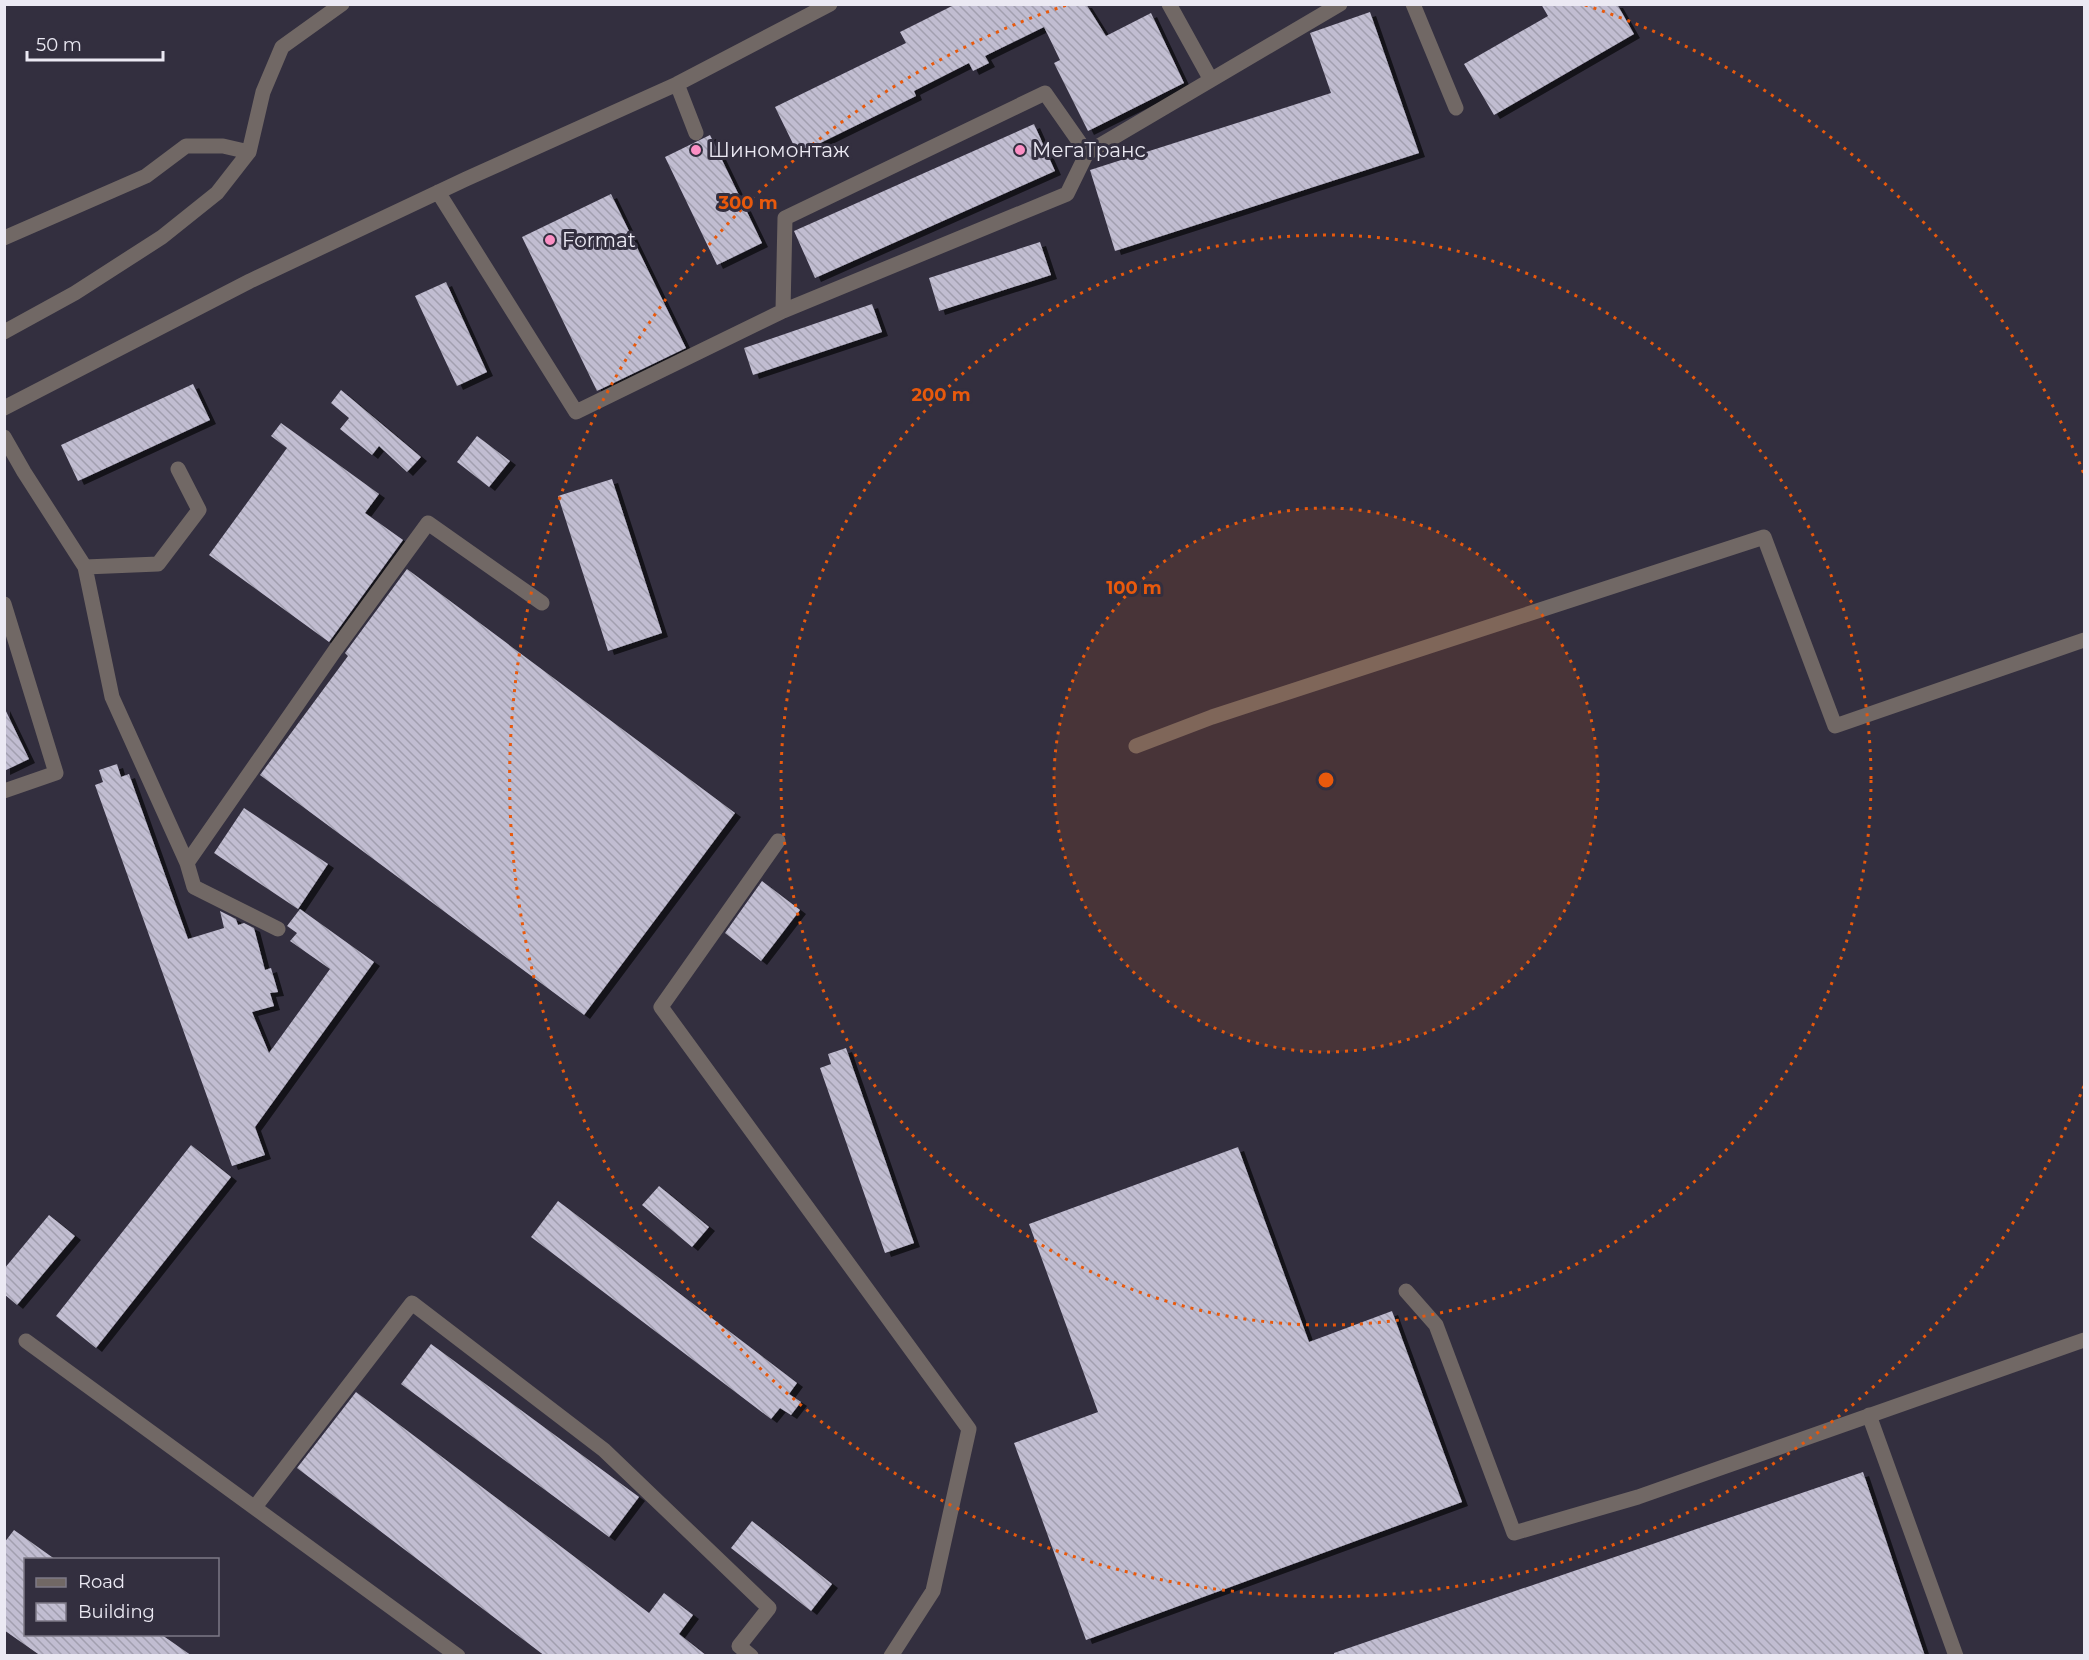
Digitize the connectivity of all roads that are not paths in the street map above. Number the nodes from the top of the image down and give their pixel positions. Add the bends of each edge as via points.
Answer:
1 (342, 4) edge
2 (830, 4) edge
3 (1169, 4) edge
4 (1340, 4) edge
5 (1413, 4) edge
6 (1211, 80) junction
7 (677, 84) junction
8 (1456, 108) dead end
9 (696, 133) dead end
10 (249, 152) junction
11 (1087, 153) junction
12 (438, 192) junction
13 (4, 238) edge
14 (783, 311) junction
15 (4, 332) edge
16 (4, 408) edge
17 (4, 436) edge
18 (178, 469) dead end
19 (85, 567) junction
20 (542, 603) dead end
21 (4, 604) edge
22 (2085, 640) edge
23 (1136, 746) dead end
24 (4, 791) edge
25 (778, 841) dead end
26 (187, 863) junction
27 (278, 929) dead end
28 (1406, 1291) dead end
29 (2085, 1340) edge
30 (26, 1341) dead end
31 (1869, 1415) junction
32 (255, 1507) junction
33 (458, 1656) edge
34 (751, 1656) edge
35 (891, 1656) edge
36 (1956, 1656) edge

1 - 10 street via 282,47 263,92
2 - 7 street
3 - 6 street
4 - 6 street
5 - 8 street
6 - 11 street
7 - 9 street
7 - 12 street
10 - 13 street via 223,146 186,146 146,176
10 - 15 street via 217,193 162,237 75,293
11 - 14 street via 1067,194
11 - 14 street via 1045,93 785,218
12 - 14 street via 576,412
12 - 16 street via 250,281
17 - 19 street
18 - 19 street via 199,510 158,564
19 - 26 street via 112,697
20 - 26 street via 428,523
21 - 24 street via 56,773
22 - 23 street via 1835,726 1764,537 1212,717
25 - 35 street via 661,1007 969,1429 933,1591
26 - 27 street via 194,887
28 - 31 street via 1436,1325 1514,1533 1638,1497
29 - 31 street
30 - 32 street
31 - 36 street
32 - 33 street
32 - 34 street via 412,1303 604,1450 769,1608 740,1646

